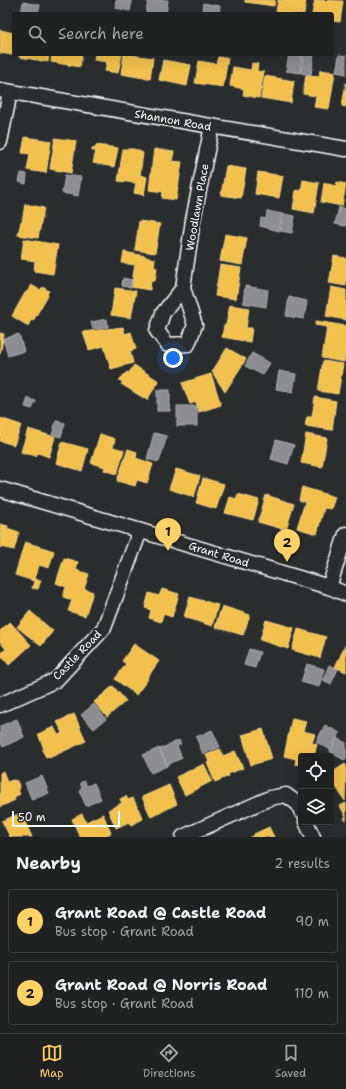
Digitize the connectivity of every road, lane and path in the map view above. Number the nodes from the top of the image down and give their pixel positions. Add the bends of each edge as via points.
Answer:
1 (5, 91) edge
2 (212, 126) junction
3 (0, 142) edge
4 (346, 149) edge
5 (183, 288) dead end
6 (0, 488) edge
7 (140, 531) junction
8 (346, 534) edge
9 (329, 587) junction
10 (346, 594) edge
11 (0, 706) edge
12 (298, 804) edge
13 (307, 825) edge
14 (184, 837) edge
15 (313, 837) edge

1 - 2 street, Shannon Road
1 - 3 street
2 - 4 street, Shannon Road
2 - 5 street, Woodlawn Place via 193,220
6 - 7 street, Grant Road
7 - 9 street, Grant Road
7 - 11 street, Castle Road via 104,628 56,680
8 - 9 street
9 - 10 street, Grant Road
12 - 14 street via 286,795 270,798
13 - 15 street

